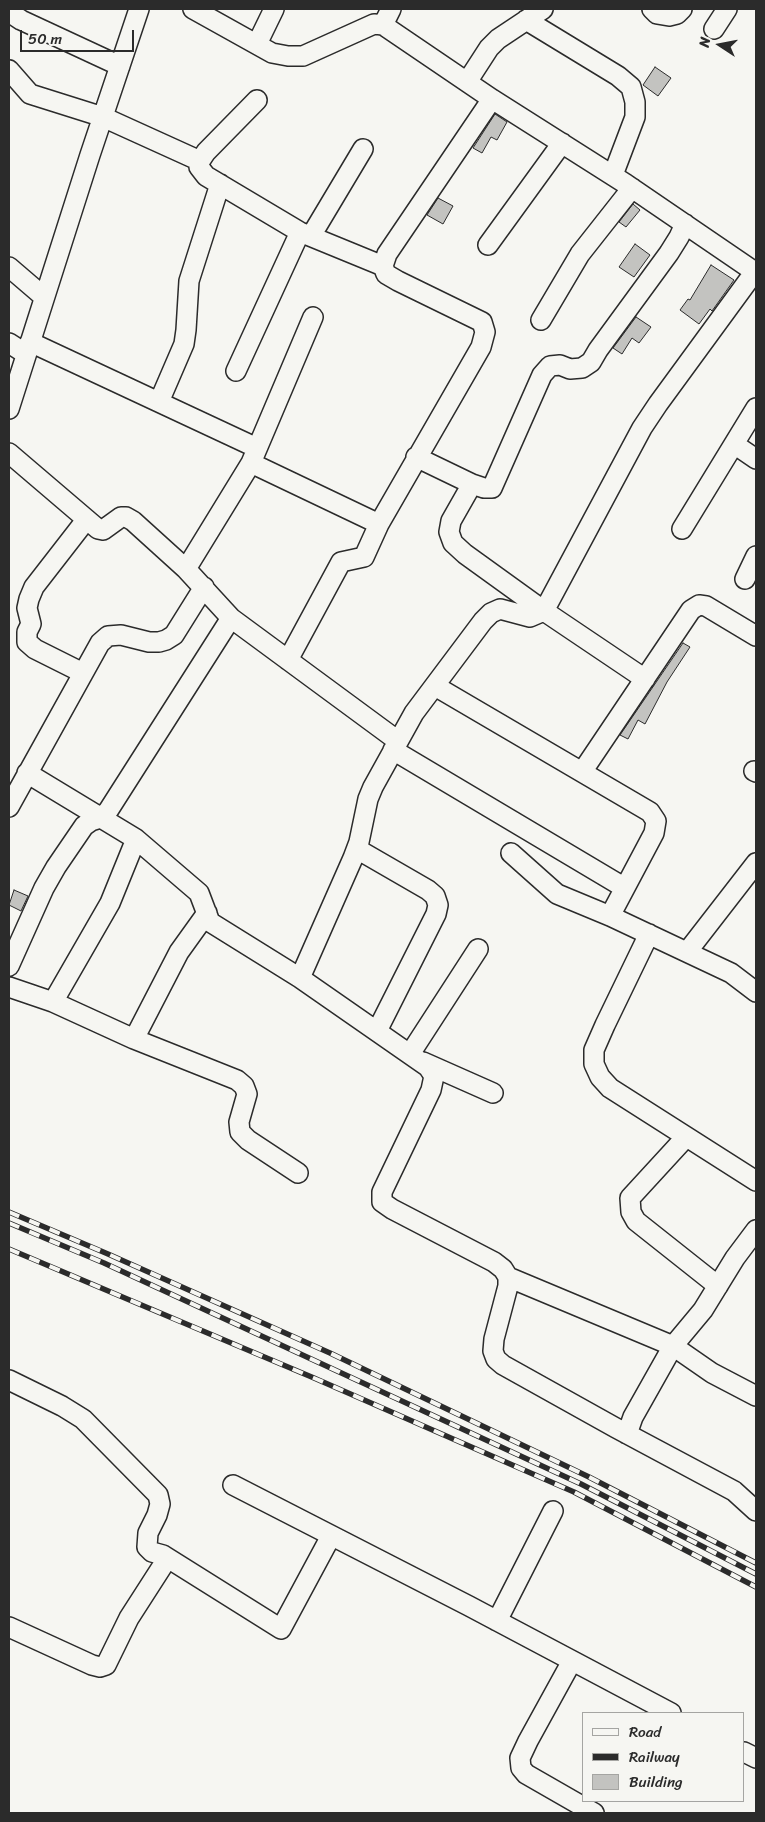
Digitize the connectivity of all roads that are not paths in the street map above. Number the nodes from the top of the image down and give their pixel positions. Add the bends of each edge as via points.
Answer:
1 (139, 9) edge
2 (193, 9) edge
3 (274, 9) edge
4 (543, 9) edge
5 (652, 9) edge
6 (682, 9) edge
7 (727, 9) edge
8 (9, 12) edge
9 (387, 17) edge
10 (526, 20) junction
11 (714, 29) dead end
12 (257, 44) junction
13 (120, 66) junction
14 (9, 70) edge
15 (467, 82) junction
16 (492, 99) junction
17 (257, 100) dead end
18 (103, 117) junction
19 (562, 143) junction
20 (363, 149) dead end
21 (200, 161) junction
22 (613, 175) junction
23 (220, 184) junction
24 (632, 188) junction
25 (685, 224) junction
26 (306, 234) junction
27 (488, 245) dead end
28 (384, 266) junction
29 (9, 267) edge
30 (756, 271) edge
31 (44, 297) junction
32 (313, 317) dead end
33 (541, 320) dead end
34 (9, 343) edge
35 (28, 348) junction
36 (236, 371) dead end
37 (158, 402) junction
38 (756, 408) edge
39 (9, 409) edge
40 (734, 444) junction
41 (254, 455) junction
42 (416, 457) junction
43 (10, 459) edge
44 (756, 459) edge
45 (472, 484) junction
46 (86, 520) junction
47 (379, 524) junction
48 (682, 529) dead end
49 (756, 556) edge
50 (186, 570) junction
51 (745, 579) dead end
52 (204, 587) junction
53 (544, 611) junction
54 (231, 618) junction
55 (756, 636) edge
56 (288, 660) junction
57 (83, 673) junction
58 (645, 679) junction
59 (435, 686) junction
60 (396, 745) junction
61 (582, 772) junction
62 (27, 773) junction
63 (9, 807) edge
64 (100, 818) junction
65 (136, 839) junction
66 (357, 849) junction
67 (512, 853) dead end
68 (756, 862) edge
69 (625, 888) junction
70 (208, 913) junction
71 (610, 916) junction
72 (649, 934) junction
73 (478, 949) dead end
74 (687, 952) junction
75 (9, 966) edge
76 (300, 978) junction
77 (9, 987) edge
78 (756, 992) edge
79 (53, 1002) junction
80 (377, 1031) junction
81 (134, 1039) junction
82 (414, 1056) junction
83 (493, 1093) dead end
84 (686, 1137) junction
85 (298, 1173) dead end
86 (756, 1181) edge
87 (756, 1230) edge
88 (508, 1277) junction
89 (718, 1286) junction
90 (673, 1346) junction
91 (9, 1380) edge
92 (756, 1396) edge
93 (627, 1434) junction
94 (233, 1485) dead end
95 (756, 1511) edge
96 (553, 1512) dead end
97 (332, 1536) junction
98 (163, 1556) junction
99 (497, 1621) junction
100 (9, 1627) edge
101 (572, 1661) junction
102 (669, 1712) edge
103 (594, 1813) edge

1 - 13 street
2 - 12 street
3 - 12 street
4 - 10 street
5 - 6 street via 669,16
7 - 11 street
8 - 13 street
9 - 12 street via 303,56 272,53
9 - 15 street
10 - 15 street via 489,48
10 - 22 street via 631,87 635,117
13 - 18 street
14 - 18 street via 30,94
15 - 16 street
16 - 19 street
16 - 28 street via 387,254
17 - 21 street
18 - 21 street
18 - 31 street
19 - 22 street
19 - 27 street
20 - 26 street
21 - 23 street via 199,167 206,176
22 - 24 street
23 - 26 street
23 - 37 street via 189,281 184,344
24 - 25 street
24 - 33 street via 580,254
25 - 30 street
25 - 45 street via 669,253 591,362 582,368 550,366 542,375 492,488
26 - 28 street
26 - 36 street
28 - 42 street via 386,274 482,322 485,332 481,347
29 - 31 street
30 - 53 street via 642,428
31 - 35 street
32 - 41 street
34 - 35 street
35 - 37 street
35 - 39 street
37 - 41 street
38 - 40 street
40 - 44 street
40 - 48 street
41 - 47 street
41 - 50 street
42 - 45 street
42 - 47 street
43 - 46 street
45 - 53 street via 451,521 449,532 453,542
46 - 50 street via 103,530 126,517
46 - 57 street via 34,587 27,608 31,624 27,642
47 - 56 street via 364,557 341,562
49 - 51 street
50 - 52 street
52 - 54 street
52 - 57 street via 174,635 159,642 108,636 100,643
53 - 58 street
53 - 59 street via 530,617 500,610 491,613
54 - 56 street
54 - 64 street via 108,811
55 - 58 street via 714,609 699,605 691,610
56 - 60 street
57 - 62 street
58 - 61 street
59 - 60 street via 414,713
59 - 61 street
60 - 66 street via 373,787
60 - 69 street
61 - 69 street via 650,812 656,822 654,833
62 - 63 street
62 - 64 street
64 - 65 street
64 - 75 street via 84,826 56,867
65 - 70 street via 199,893
65 - 79 street via 110,903
66 - 76 street
66 - 80 street via 428,890 436,896 438,905
67 - 71 street via 557,894
68 - 74 street
69 - 71 street
70 - 76 street via 210,922 217,927
70 - 81 street via 179,952
71 - 72 street
72 - 74 street
72 - 84 street via 594,1050 594,1064 600,1078 610,1088
73 - 82 street
74 - 78 street via 731,973
76 - 80 street
77 - 79 street
79 - 81 street
80 - 82 street
81 - 85 street via 237,1080 247,1094 239,1122 240,1132
82 - 83 street
82 - 88 street via 434,1076 431,1090 384,1187 382,1202 494,1262
84 - 86 street
84 - 89 street via 630,1198 631,1212 636,1221
87 - 89 street
88 - 90 street
88 - 93 street via 494,1339 496,1359
89 - 90 street
90 - 92 street via 712,1373
90 - 93 street via 633,1417
91 - 98 street via 82,1419 158,1495 160,1504 148,1534 147,1547
93 - 95 street via 734,1491
94 - 97 street
96 - 99 street
97 - 98 street via 282,1628
97 - 99 street
98 - 100 street via 165,1562 129,1618 106,1665 92,1665
99 - 101 street
101 - 102 street
101 - 103 street via 520,1758 520,1768

